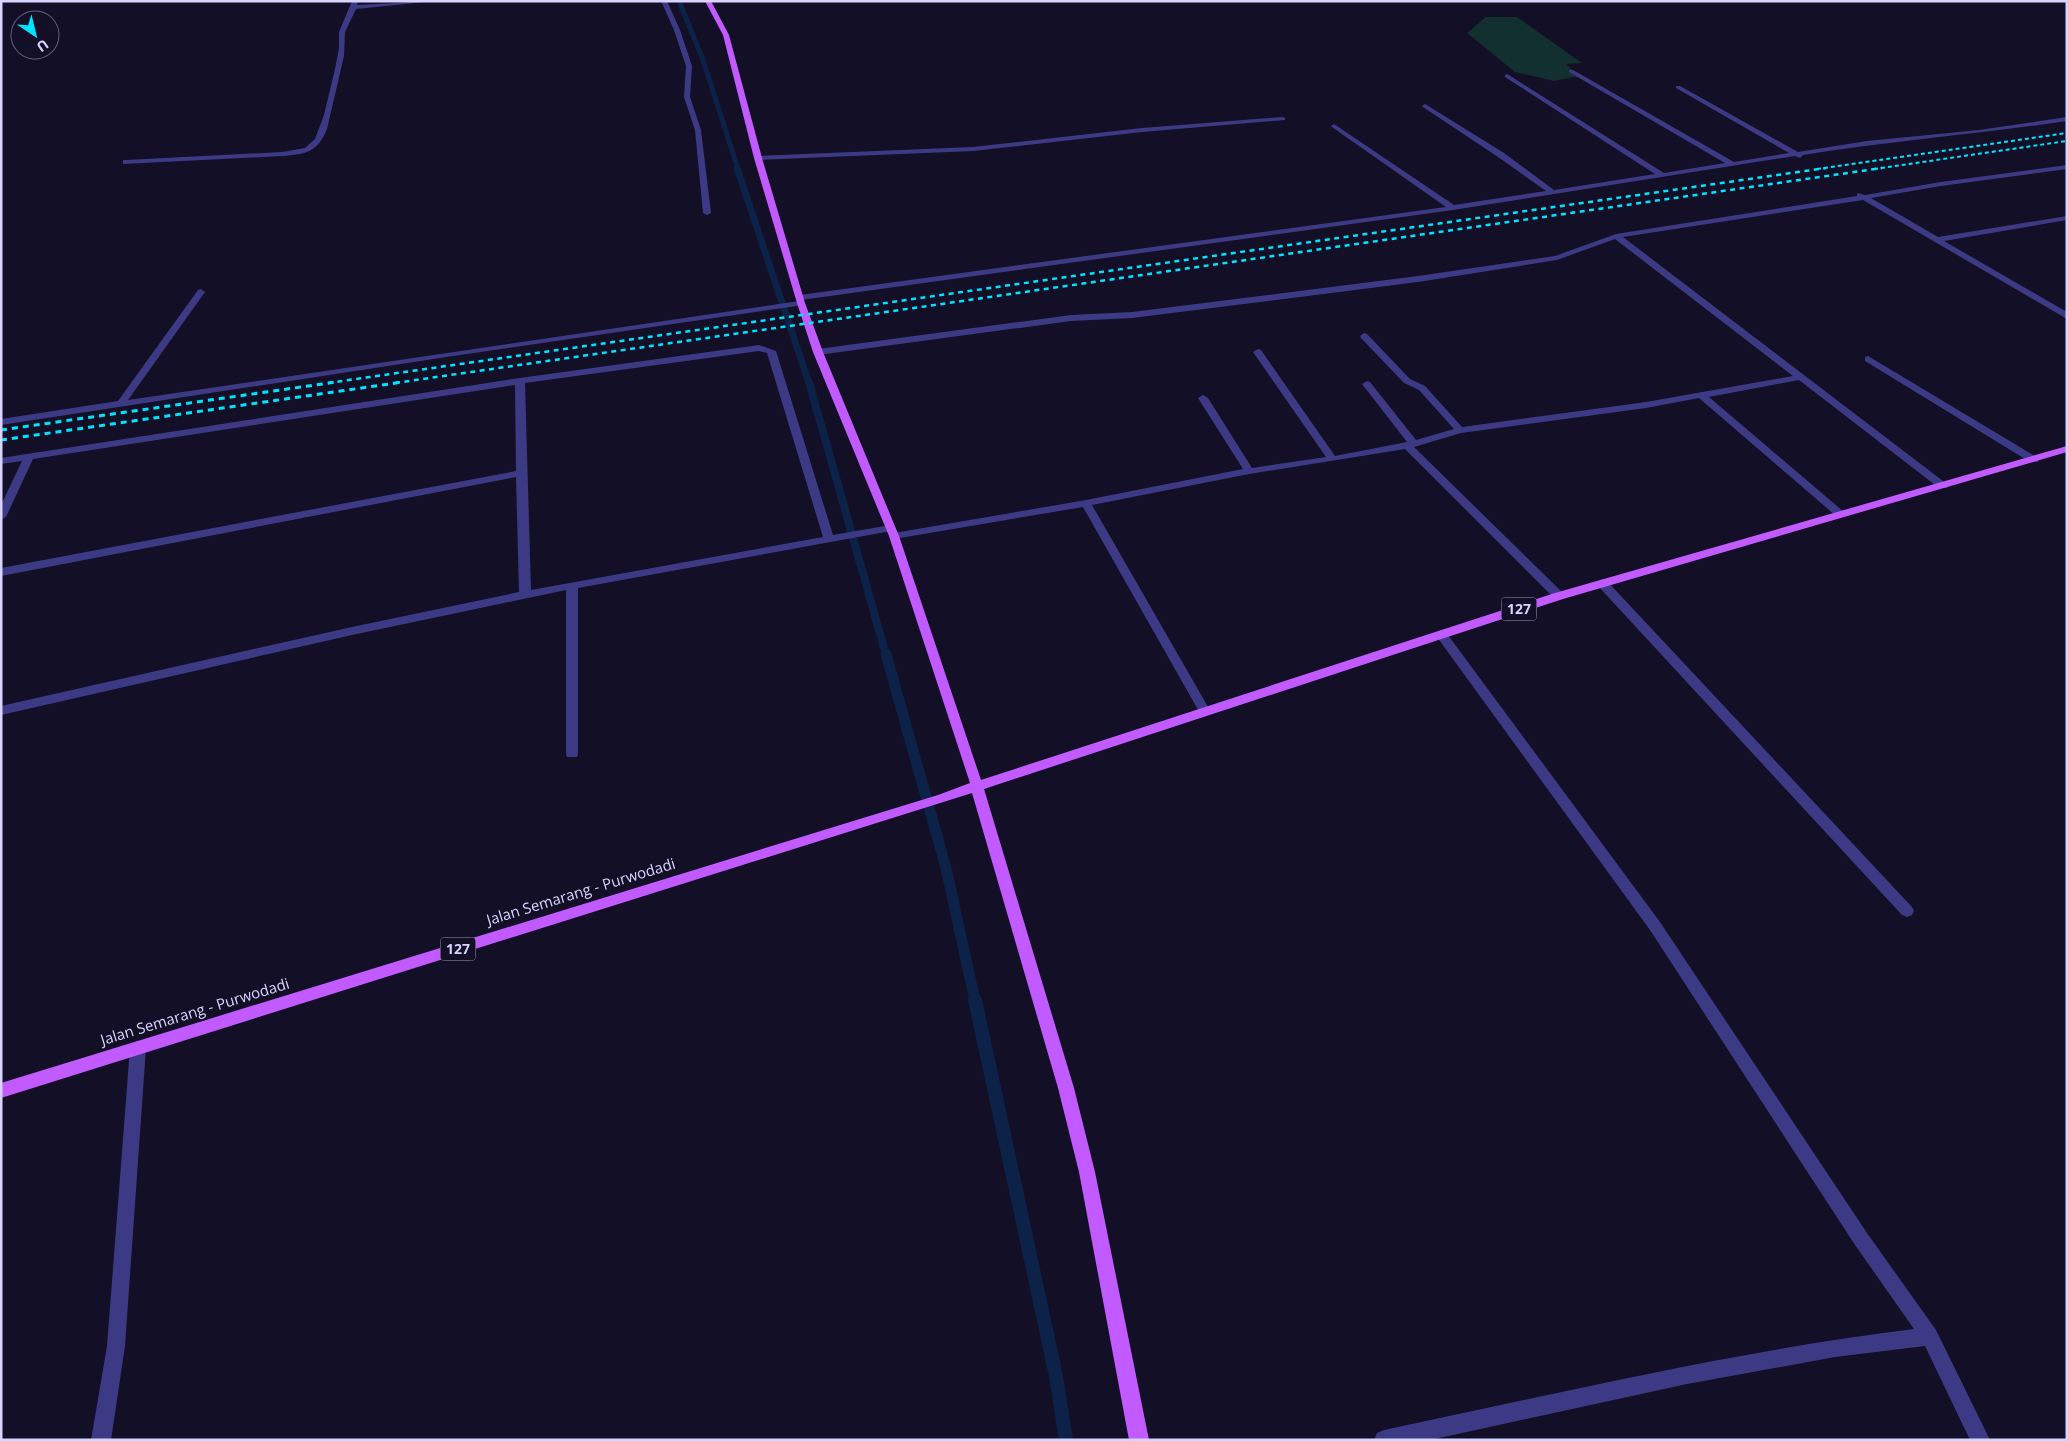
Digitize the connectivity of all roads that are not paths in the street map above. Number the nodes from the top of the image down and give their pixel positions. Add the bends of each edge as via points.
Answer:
1 (432, 1) edge
2 (664, 1) edge
3 (708, 1) edge
4 (354, 4) edge
5 (1571, 71) dead end
6 (1507, 76) dead end
7 (1678, 87) dead end
8 (1425, 106) dead end
9 (2067, 118) edge
10 (1283, 120) dead end
11 (1334, 126) dead end
12 (758, 158) junction
13 (1800, 158) junction
14 (126, 162) dead end
15 (1734, 165) junction
16 (2067, 167) edge
17 (1662, 176) junction
18 (1554, 193) junction
19 (1854, 193) dead end
20 (1862, 196) junction
21 (1453, 208) junction
22 (707, 213) dead end
23 (2067, 218) edge
24 (1616, 236) junction
25 (1936, 240) junction
26 (201, 292) dead end
27 (800, 301) junction
28 (2067, 316) edge
29 (1364, 336) dead end
30 (818, 352) junction
31 (1258, 352) dead end
32 (1868, 359) dead end
33 (1802, 377) junction
34 (520, 381) junction
35 (1367, 384) dead end
36 (1700, 394) junction
37 (1202, 398) dead end
38 (122, 402) junction
39 (1, 422) edge
40 (1460, 430) junction
41 (1411, 445) junction
42 (2067, 450) edge
43 (28, 457) junction
44 (1332, 459) junction
45 (2034, 460) junction
46 (1, 461) edge
47 (1249, 471) junction
48 (521, 473) junction
49 (1943, 486) junction
50 (1086, 504) junction
51 (1840, 514) junction
52 (1, 517) edge
53 (892, 532) junction
54 (829, 538) junction
55 (1, 572) edge
56 (1602, 583) junction
57 (572, 585) junction
58 (525, 594) junction
59 (1559, 596) junction
60 (1441, 634) junction
61 (1, 711) edge
62 (1205, 712) junction
63 (572, 754) dead end
64 (977, 786) junction
65 (1907, 911) dead end
66 (138, 1048) junction
67 (1, 1091) edge
68 (1930, 1336) junction
69 (101, 1440) edge
70 (1139, 1440) edge
71 (1384, 1440) edge
72 (1980, 1440) edge

1 - 4 street
2 - 22 street via 689,66 687,97 698,130
3 - 12 main road via 726,35
4 - 14 street via 339,42 342,48 325,126 317,144 299,152 282,154
5 - 15 street
6 - 17 street
7 - 13 street
8 - 18 street
9 - 13 street via 1979,132 1867,143
10 - 12 street via 1142,130 973,149
11 - 21 street
12 - 27 main road
13 - 15 street
15 - 17 street
16 - 20 street
17 - 18 street
18 - 21 street
19 - 20 street
20 - 24 street via 1792,210
20 - 25 street
21 - 27 street
23 - 25 street
24 - 30 street via 1557,258 1418,279 1132,315 1062,319
24 - 33 street
25 - 28 street
26 - 38 street
27 - 30 main road
27 - 38 street
29 - 40 street via 1407,381 1422,388
30 - 53 main road
31 - 44 street
32 - 45 street
33 - 36 street
33 - 49 street
34 - 43 street
34 - 48 street
34 - 54 street via 752,347 771,351
35 - 41 street
36 - 40 street via 1646,405
36 - 51 street
37 - 47 street
38 - 39 street
40 - 41 street
41 - 44 street
41 - 59 street
42 - 45 main road, 127
43 - 46 street
43 - 52 street
44 - 47 street
45 - 49 main road, 127
47 - 50 street
48 - 55 street
48 - 58 street
49 - 51 main road, 127
50 - 53 street
50 - 62 street
51 - 56 main road, 127
53 - 54 street via 865,532
53 - 64 main road
54 - 57 street
56 - 59 main road, 127
56 - 65 street
57 - 58 street
57 - 63 street
58 - 61 street
59 - 60 main road, 127
60 - 62 main road, 127
60 - 68 street via 1655,926 1850,1222
62 - 64 main road, 127
64 - 66 main road, Jalan Semarang - Purwodadi / 127
64 - 70 main road via 1066,1088 1087,1172
66 - 67 main road, Jalan Semarang - Purwodadi / 127
66 - 69 street via 116,1346
68 - 71 street via 1834,1348 1705,1372
68 - 72 street

